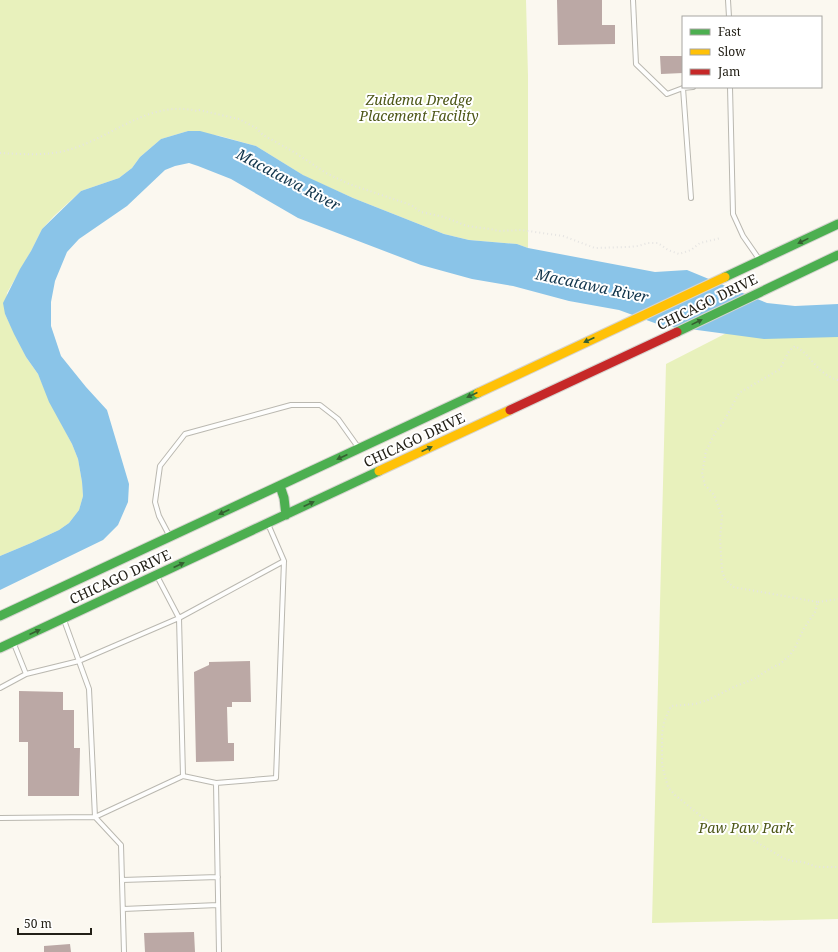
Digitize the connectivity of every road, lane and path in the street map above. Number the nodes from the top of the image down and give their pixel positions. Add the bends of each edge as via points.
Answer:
1 (633, 0) edge
2 (728, 0) edge
3 (729, 16) edge
4 (683, 88) edge
5 (730, 88) edge
6 (0, 153) edge
7 (691, 198) dead end
8 (838, 224) edge
9 (721, 238) dead end
10 (838, 255) edge
11 (761, 261) junction
12 (838, 380) edge
13 (359, 449) junction
14 (280, 486) junction
15 (286, 515) junction
16 (268, 524) junction
17 (170, 538) junction
18 (284, 561) junction
19 (157, 576) junction
20 (838, 599) edge
21 (818, 602) junction
22 (0, 616) edge
23 (179, 618) junction
24 (64, 619) junction
25 (13, 641) junction
26 (0, 648) edge
27 (79, 661) junction
28 (26, 674) junction
29 (0, 688) edge
30 (183, 776) junction
31 (216, 783) junction
32 (95, 817) junction
33 (0, 818) edge
34 (838, 867) edge
35 (218, 877) junction
36 (122, 880) junction
37 (218, 905) junction
38 (123, 908) junction
39 (124, 952) edge
40 (219, 952) edge

1 - 4 lane via 636,64 667,94
2 - 3 lane
4 - 7 lane
5 - 11 lane via 733,214 743,236
6 - 9 path via 44,154 65,150 150,113 180,108 199,110 239,119 348,184 467,226 563,236 596,248 658,243 679,254 691,250 700,243
8 -> 11 main road, CHICAGO DRIVE
15 -> 10 main road, CHICAGO DRIVE
11 -> 13 main road, CHICAGO DRIVE
12 - 21 path via 822,373 803,350 795,346 789,351 780,369 739,393 706,451 702,474 705,485 714,495 722,516 722,571 733,587
13 -> 14 main road, CHICAGO DRIVE
13 - 17 lane via 338,419 320,405 291,405 185,434 160,466 155,502
14 - 15 main road
14 -> 17 main road, CHICAGO DRIVE
15 - 16 main road, CHICAGO DRIVE
16 - 18 lane
19 -> 16 main road, CHICAGO DRIVE
17 - 22 main road, CHICAGO DRIVE
18 - 23 lane
18 - 31 lane via 276,778
19 - 23 lane
19 - 24 main road, CHICAGO DRIVE
20 - 21 path
21 - 34 path via 795,648 780,664 708,700 671,706 663,728 662,765 668,787 674,795 712,823 730,833 753,840 783,858 816,867
23 - 27 lane
23 - 30 lane
25 -> 24 main road, CHICAGO DRIVE
24 - 27 lane
25 - 26 main road, CHICAGO DRIVE
25 - 28 lane
27 - 28 lane
27 - 32 lane via 88,689
28 - 29 lane
30 - 31 lane
30 - 32 lane
31 - 35 lane
32 - 33 lane
32 - 36 lane via 121,845
35 - 36 lane
35 - 37 lane
36 - 38 lane
37 - 38 lane
37 - 40 lane
38 - 39 lane

